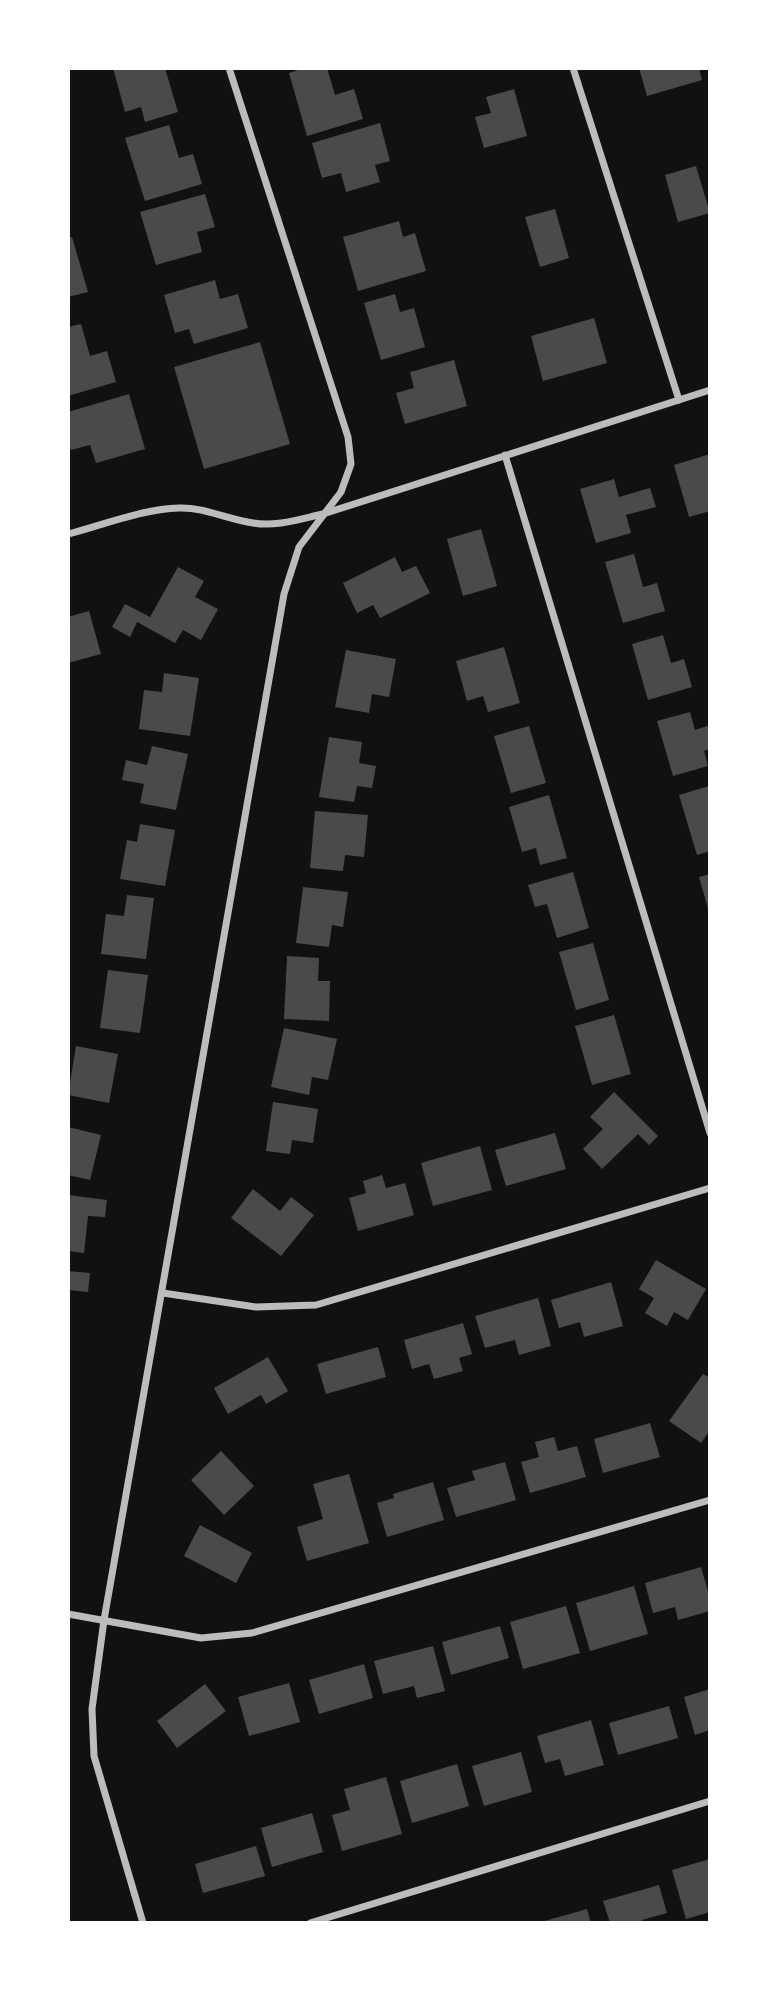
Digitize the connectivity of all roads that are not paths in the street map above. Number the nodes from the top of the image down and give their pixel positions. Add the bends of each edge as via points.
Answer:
1 (229, 68) edge
2 (573, 68) edge
3 (710, 390) edge
4 (679, 400) junction
5 (505, 455) junction
6 (323, 514) junction
7 (68, 534) edge
8 (710, 1133) edge
9 (710, 1188) edge
10 (163, 1293) junction
11 (710, 1500) edge
12 (68, 1614) edge
13 (104, 1620) junction
14 (710, 1801) edge
15 (143, 1923) edge
16 (310, 1923) edge

1 - 6 street via 348,437 351,464 341,492
2 - 4 street
3 - 4 street
4 - 5 street
5 - 6 street
5 - 8 street
6 - 7 street via 255,524 180,508
6 - 10 street via 299,547 284,594
9 - 10 street via 316,1305 256,1307
10 - 13 street
11 - 13 street via 252,1633 201,1638
12 - 13 street
13 - 15 street via 92,1709 94,1756
14 - 16 street

